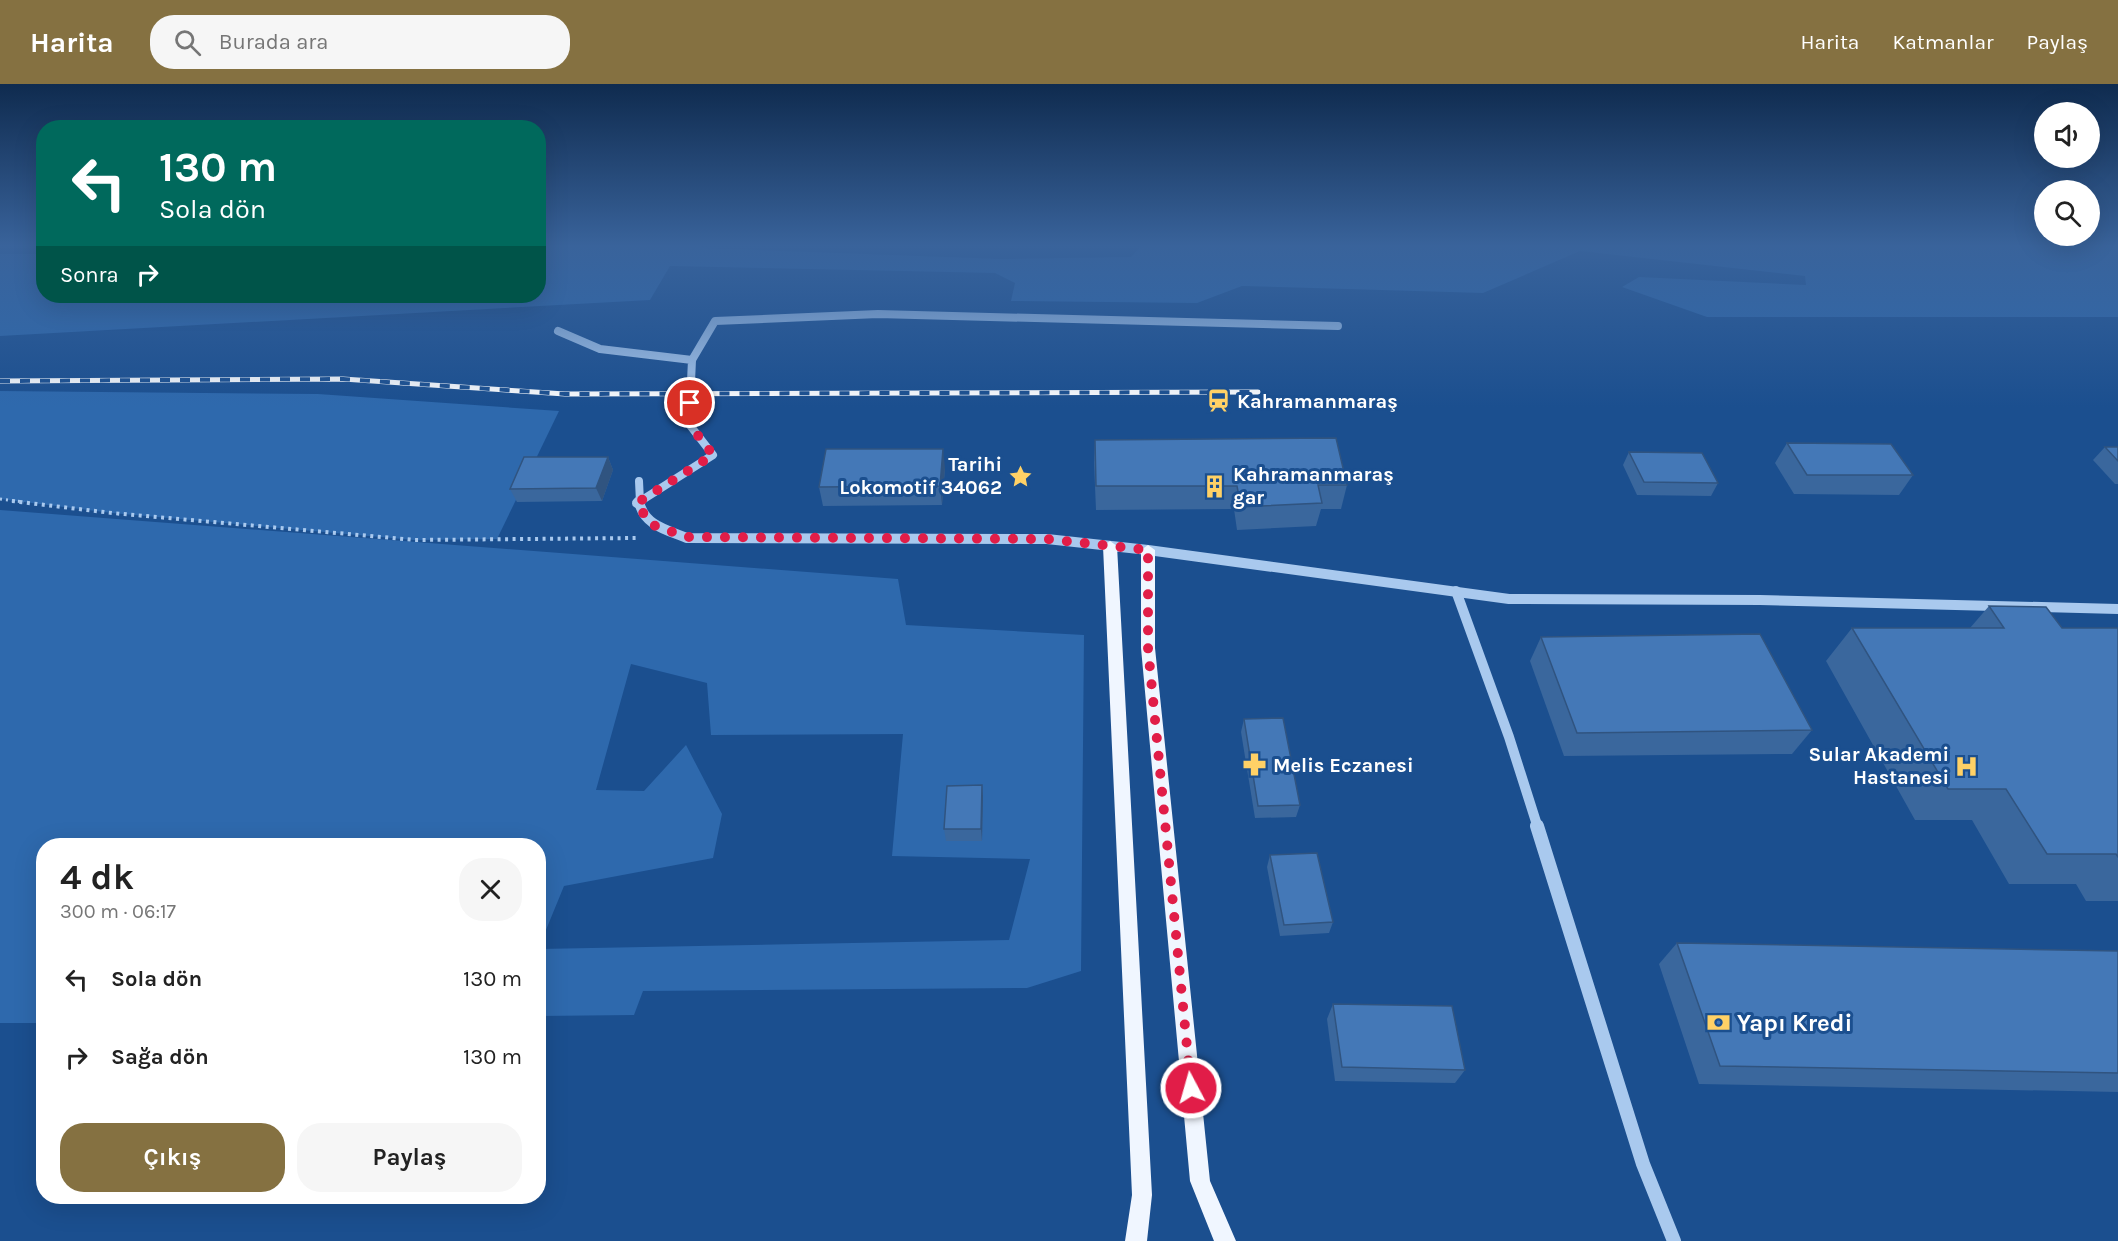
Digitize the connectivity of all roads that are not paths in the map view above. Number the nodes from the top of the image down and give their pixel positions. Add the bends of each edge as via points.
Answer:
1 (1338, 326) dead end
2 (558, 331) dead end
3 (692, 360) junction
4 (639, 481) dead end
5 (637, 503) junction
6 (1110, 546) junction
7 (1148, 550) junction
8 (1456, 591) junction
9 (2118, 609) edge
10 (1136, 1241) edge
11 (1225, 1241) edge
12 (1674, 1241) edge

1 - 3 street via 879,314 715,321
2 - 3 street via 600,349
3 - 5 street via 689,424 713,455
4 - 5 street
5 - 6 street via 650,524 687,537 1047,539
6 - 7 street
6 - 10 main road via 1142,1195
7 - 8 street
7 - 11 main road via 1148,648 1200,1181
8 - 9 street via 1509,599 1760,600
8 - 12 street via 1509,737 1642,1164

